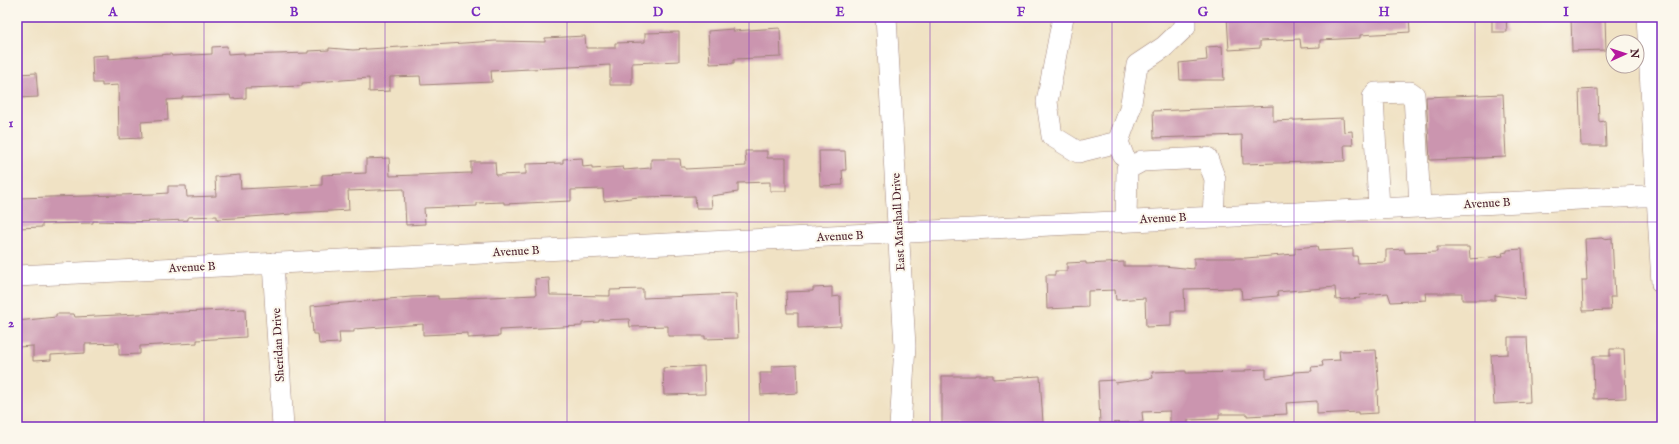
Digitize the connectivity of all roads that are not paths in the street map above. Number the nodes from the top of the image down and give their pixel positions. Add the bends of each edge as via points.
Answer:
1 (886, 17) edge
2 (1062, 17) edge
3 (1185, 17) edge
4 (1647, 17) edge
5 (1118, 142) junction
6 (1127, 169) junction
7 (1660, 195) edge
8 (1420, 206) junction
9 (1379, 208) junction
10 (1213, 216) junction
11 (1126, 220) junction
12 (899, 233) junction
13 (273, 263) junction
14 (17, 276) edge
15 (1662, 284) edge
16 (283, 427) edge
17 (900, 427) edge

1 - 12 street, East Marshall Drive
2 - 5 street via 1048,102 1052,136 1078,152
3 - 5 street via 1185,27 1164,47 1137,65 1130,109
4 - 7 street
5 - 6 street
6 - 10 street via 1142,161 1207,158 1215,179
6 - 11 street
7 - 8 street, Avenue B
7 - 15 street
8 - 9 street, Avenue B
8 - 9 street via 1414,95 1410,92 1376,93 1372,97
9 - 10 street, Avenue B
10 - 11 street, Avenue B
11 - 12 street, Avenue B
12 - 13 street, Avenue B
12 - 17 street, East Marshall Drive via 905,346
13 - 14 street, Avenue B
13 - 16 street, Sheridan Drive

